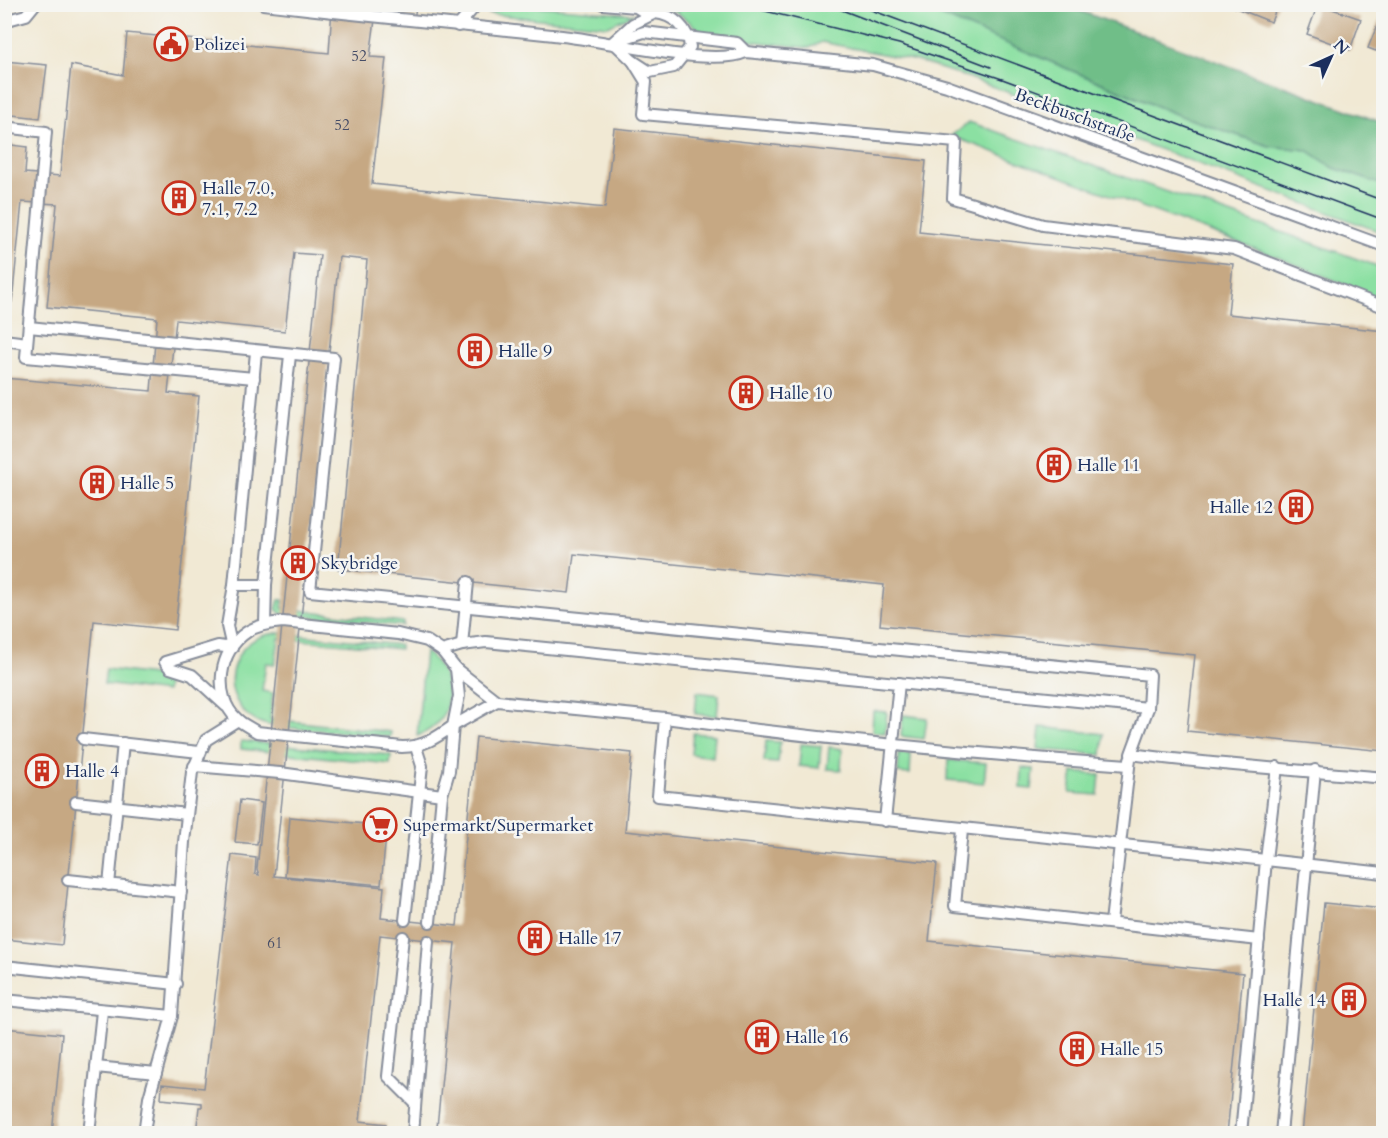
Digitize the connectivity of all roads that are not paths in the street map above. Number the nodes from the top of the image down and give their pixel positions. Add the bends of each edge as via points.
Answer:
1 (35, 4) edge
2 (263, 4) edge
3 (477, 4) edge
4 (603, 4) edge
5 (649, 15) junction
6 (4, 21) edge
7 (458, 26) junction
8 (689, 38) junction
9 (613, 42) junction
10 (746, 52) junction
11 (685, 56) junction
12 (633, 61) junction
13 (4, 127) edge
14 (1383, 246) edge
15 (1383, 307) edge
16 (29, 327) junction
17 (4, 340) edge
18 (27, 343) junction
19 (256, 352) junction
20 (290, 355) junction
21 (254, 378) junction
22 (468, 582) dead end
23 (234, 585) junction
24 (266, 585) junction
25 (466, 606) junction
26 (265, 624) junction
27 (462, 645) junction
28 (231, 648) junction
29 (442, 651) junction
30 (456, 669) junction
31 (899, 684) junction
32 (497, 700) junction
33 (229, 708) junction
34 (1148, 708) junction
35 (665, 718) junction
36 (238, 720) junction
37 (453, 726) junction
38 (83, 739) dead end
39 (123, 743) junction
40 (892, 743) junction
41 (416, 747) junction
42 (199, 752) junction
43 (1130, 760) junction
44 (194, 766) junction
45 (1276, 767) junction
46 (1315, 770) junction
47 (1383, 778) edge
48 (419, 792) junction
49 (442, 795) junction
50 (76, 802) dead end
51 (117, 808) junction
52 (187, 814) junction
53 (885, 821) junction
54 (962, 830) junction
55 (1119, 844) junction
56 (1266, 860) junction
57 (1306, 865) junction
58 (1383, 873) edge
59 (68, 880) dead end
60 (109, 885) junction
61 (181, 892) junction
62 (405, 920) dead end
63 (430, 922) dead end
64 (1111, 922) junction
65 (403, 937) dead end
66 (1259, 940) junction
67 (428, 941) dead end
68 (4, 966) edge
69 (176, 984) junction
70 (4, 1000) edge
71 (102, 1011) junction
72 (172, 1016) junction
73 (96, 1067) junction
74 (156, 1073) junction
75 (415, 1103) junction
76 (144, 1133) edge
77 (89, 1134) edge
78 (413, 1134) edge
79 (1241, 1134) edge
80 (1281, 1134) edge

1 - 6 lane via 26,15
2 - 7 lane
3 - 7 lane
4 - 5 lane via 636,8
5 - 8 lane via 664,14 681,25
5 - 9 lane
7 - 9 lane
8 - 9 lane, Beckbuschstraße via 644,32
8 - 10 lane, Beckbuschstraße via 737,43
8 - 11 lane
9 - 11 lane, Beckbuschstraße
9 - 12 lane
10 - 11 lane, Beckbuschstraße via 736,57
10 - 14 lane, Beckbuschstraße via 873,65 909,74
11 - 12 lane via 674,67 658,72 650,72
12 - 15 lane via 646,82 643,114 956,142 953,198 1043,225 1234,249
13 - 16 lane via 46,132
16 - 18 lane
16 - 19 lane
17 - 18 lane
18 - 21 lane via 26,357
19 - 20 lane
19 - 21 lane
20 - 24 lane
20 - 25 lane via 334,358 310,591
21 - 23 lane
22 - 25 lane
23 - 24 lane
23 - 28 lane via 227,626
24 - 26 lane
25 - 27 lane
25 - 34 lane via 1150,675
26 - 28 lane via 248,630
26 - 29 lane via 283,622 398,634 427,641
27 - 29 lane
27 - 31 lane via 486,642
28 - 33 lane via 222,676
28 - 33 lane via 218,646 165,662 170,668 192,675
29 - 30 lane
30 - 32 lane
30 - 37 lane via 459,696
31 - 34 lane
31 - 40 lane
32 - 35 lane
32 - 37 lane
33 - 36 lane
34 - 43 lane
35 - 40 lane
35 - 53 lane via 658,796
36 - 41 lane via 257,732
36 - 42 lane via 206,740
37 - 41 lane
37 - 49 lane via 449,771
38 - 39 lane
39 - 42 lane
39 - 51 lane
40 - 43 lane via 1039,759
40 - 53 lane
41 - 48 lane via 422,766
42 - 44 lane
43 - 45 lane
43 - 55 lane
44 - 48 lane
44 - 52 lane
45 - 46 lane
45 - 56 lane
46 - 47 lane
46 - 57 lane
48 - 49 lane
48 - 62 lane
49 - 63 lane
50 - 51 lane
51 - 52 lane
51 - 60 lane
52 - 61 lane
53 - 54 lane
54 - 55 lane
54 - 64 lane via 955,906
55 - 56 lane
55 - 64 lane
56 - 57 lane
56 - 66 lane
57 - 58 lane
57 - 80 lane
59 - 60 lane
60 - 61 lane
61 - 69 lane
64 - 66 lane
65 - 75 lane via 388,1076
66 - 79 lane
67 - 75 lane
68 - 69 lane
69 - 72 lane
70 - 71 lane
71 - 72 lane
71 - 73 lane
72 - 74 lane
73 - 74 lane
73 - 77 lane
74 - 76 lane
75 - 78 lane

